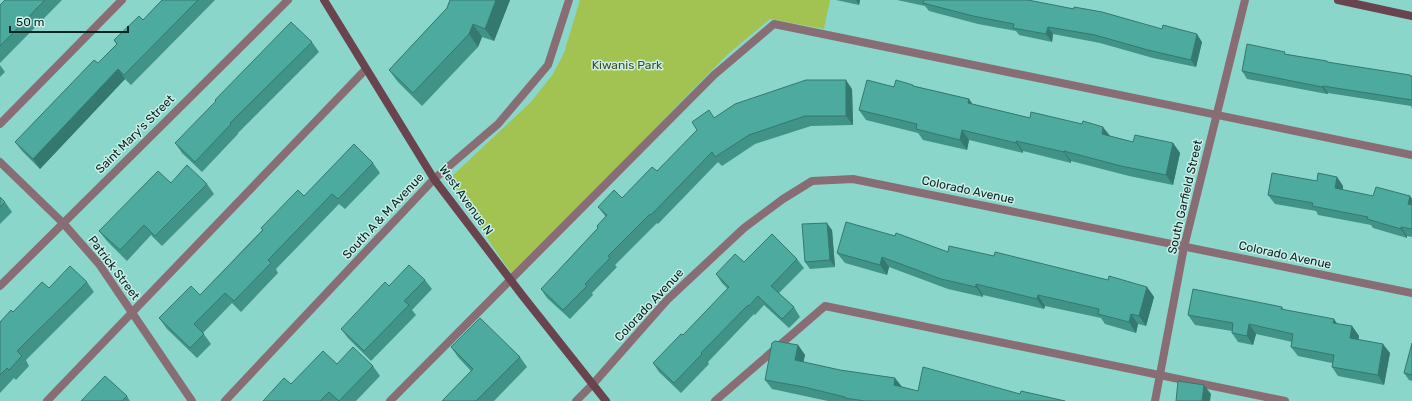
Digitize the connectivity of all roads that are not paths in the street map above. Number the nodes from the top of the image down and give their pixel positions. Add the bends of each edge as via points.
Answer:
1 (122, 0) edge
2 (288, 0) edge
3 (324, 0) edge
4 (569, 0) edge
5 (1245, 0) edge
6 (1338, 0) edge
7 (1412, 16) edge
8 (366, 69) junction
9 (1217, 115) junction
10 (0, 124) edge
11 (1412, 155) edge
12 (0, 162) edge
13 (434, 179) junction
14 (63, 223) junction
15 (1184, 247) junction
16 (510, 279) junction
17 (0, 286) edge
18 (1412, 293) edge
19 (132, 312) junction
20 (1160, 375) junction
21 (593, 384) junction
22 (47, 401) edge
23 (192, 401) edge
24 (225, 401) edge
25 (390, 401) edge
26 (576, 401) edge
27 (606, 401) edge
28 (715, 401) edge
29 (1155, 401) edge
30 (1285, 401) edge

1 - 10 street
2 - 14 street, Saint Mary's Street
3 - 8 main road, West Avenue N
4 - 13 street, South A & M Avenue via 548,65 498,124
5 - 9 street, South Garfield Street
6 - 7 main road
8 - 13 main road, West Avenue N
8 - 19 street
9 - 11 street
9 - 15 street, South Garfield Street
9 - 16 street via 774,24 714,75
12 - 14 street, Patrick Street
13 - 16 main road, West Avenue N
13 - 24 street, South A & M Avenue
14 - 17 street, Saint Mary's Street
14 - 19 street, Patrick Street via 99,264
15 - 18 street, Colorado Avenue
15 - 20 street, South Garfield Street
15 - 21 street, Colorado Avenue via 853,179 812,181 782,199 744,228 667,300
16 - 21 main road, West Avenue N
16 - 25 street
19 - 22 street
19 - 23 street, Patrick Street
20 - 28 street via 825,306
20 - 29 street, South Garfield Street
20 - 30 street
21 - 26 street, Colorado Avenue
21 - 27 main road, West Avenue N

